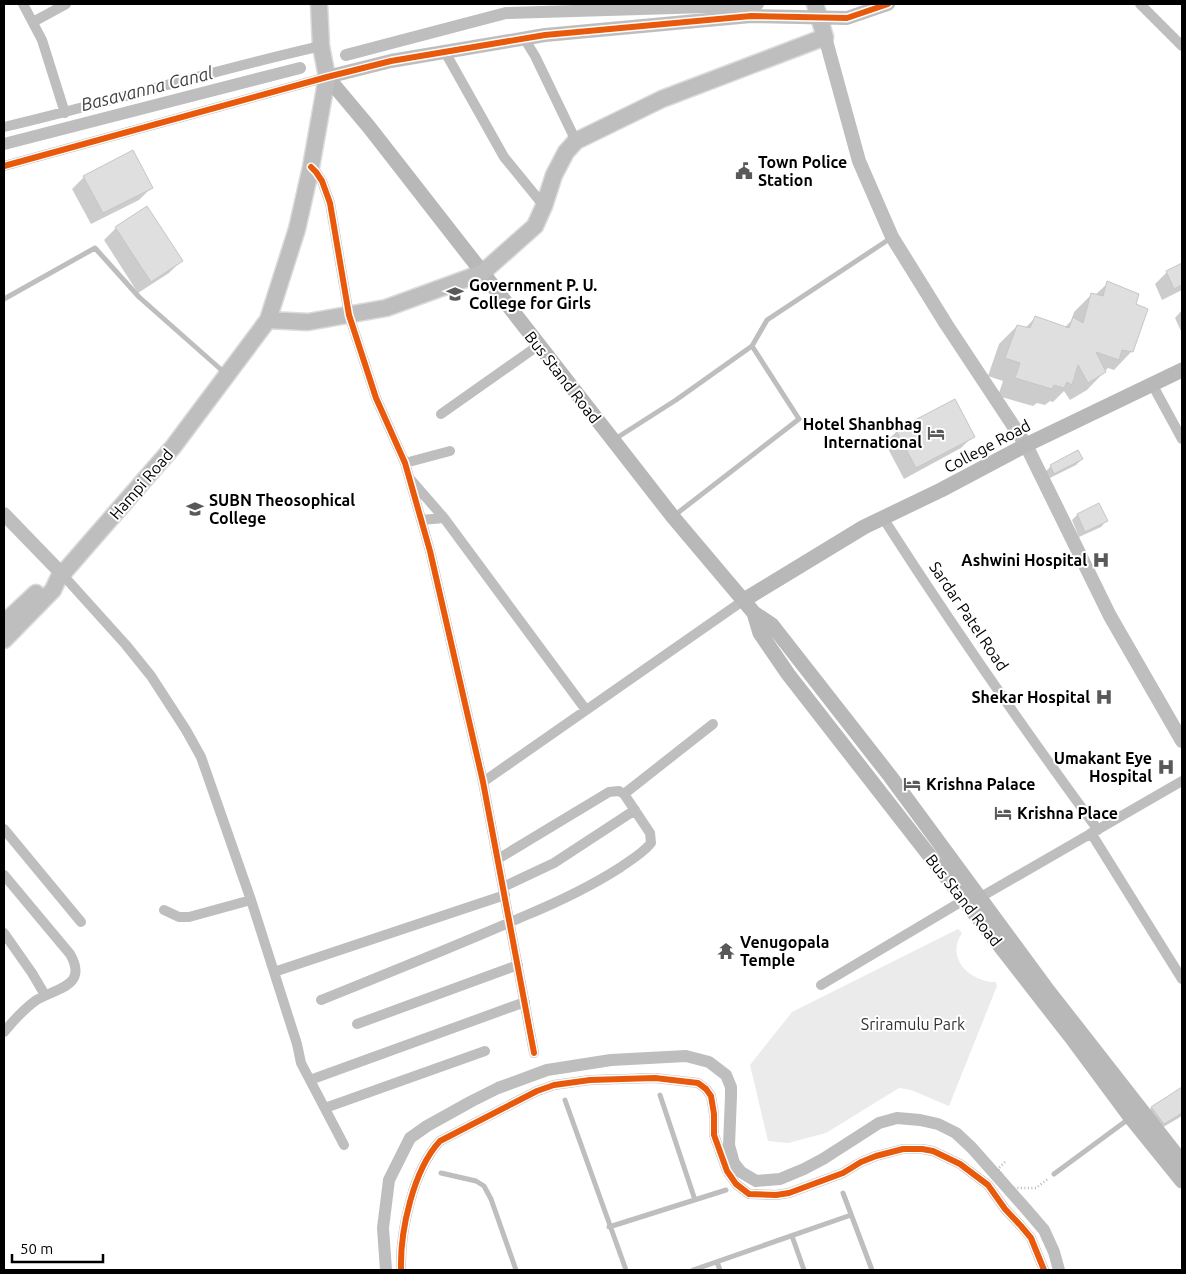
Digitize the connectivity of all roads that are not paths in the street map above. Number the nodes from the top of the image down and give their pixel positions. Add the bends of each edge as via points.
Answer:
1 (23, 4) edge
2 (66, 4) edge
3 (319, 4) edge
4 (888, 4) edge
5 (1140, 4) edge
6 (817, 10) edge
7 (33, 22) junction
8 (825, 37) junction
9 (524, 38) junction
10 (321, 46) junction
11 (1182, 46) edge
12 (445, 52) junction
13 (327, 77) junction
14 (65, 113) junction
15 (4, 127) edge
16 (576, 141) junction
17 (4, 166) edge
18 (311, 166) junction
19 (544, 206) junction
20 (892, 237) junction
21 (482, 273) junction
22 (4, 299) edge
23 (348, 315) junction
24 (268, 320) junction
25 (539, 345) junction
26 (752, 346) junction
27 (1182, 370) edge
28 (227, 375) junction
29 (1152, 384) junction
30 (441, 414) dead end
31 (1182, 439) edge
32 (613, 440) junction
33 (1026, 445) junction
34 (450, 451) dead end
35 (405, 463) junction
36 (409, 477) junction
37 (4, 514) edge
38 (673, 517) junction
39 (444, 518) junction
40 (883, 518) junction
41 (421, 520) junction
42 (60, 576) junction
43 (744, 600) junction
44 (4, 623) edge
45 (4, 640) edge
46 (586, 710) junction
47 (713, 724) dead end
48 (1182, 741) edge
49 (1182, 781) edge
50 (483, 782) junction
51 (624, 794) junction
52 (635, 810) junction
53 (4, 829) edge
54 (1094, 831) junction
55 (498, 859) junction
56 (4, 876) edge
57 (504, 891) junction
58 (971, 899) junction
59 (251, 900) junction
60 (164, 910) dead end
61 (81, 922) dead end
62 (510, 923) junction
63 (4, 933) edge
64 (518, 964) junction
65 (274, 972) junction
66 (1182, 979) edge
67 (822, 986) dead end
68 (45, 995) junction
69 (321, 1000) dead end
70 (524, 1002) junction
71 (357, 1024) dead end
72 (4, 1032) edge
73 (484, 1051) dead end
74 (534, 1053) dead end
75 (310, 1080) junction
76 (660, 1095) dead end
77 (565, 1100) dead end
78 (325, 1108) junction
79 (1130, 1118) junction
80 (344, 1145) dead end
81 (1182, 1162) edge
82 (441, 1173) dead end
83 (1054, 1174) road end
84 (1182, 1182) edge
85 (726, 1190) dead end
86 (843, 1192) dead end
87 (695, 1200) junction
88 (851, 1215) junction
89 (609, 1227) junction
90 (792, 1236) junction
91 (717, 1262) junction
92 (401, 1270) edge
93 (516, 1270) edge
94 (626, 1270) edge
95 (693, 1270) edge
96 (720, 1270) edge
97 (804, 1270) edge
98 (872, 1270) edge
99 (1044, 1270) edge

1 - 7 street
2 - 7 street
3 - 10 main road
4 - 6 street via 847,18
5 - 11 street
6 - 8 main road
6 - 9 street
7 - 14 street via 42,40
8 - 16 main road via 662,99
8 - 20 street via 859,161
9 - 12 street
9 - 16 street
10 - 13 main road
10 - 14 street
12 - 13 street
12 - 19 street via 504,157
13 - 17 street
13 - 18 main road, Hampi Road
13 - 21 main road, Bus Stand Road
14 - 15 street
16 - 19 main road via 554,175
18 - 23 street via 322,181 330,204
18 - 24 main road, Hampi Road via 297,229
19 - 21 main road via 536,226
20 - 26 lane via 767,320
20 - 33 street
21 - 23 main road via 386,308
21 - 25 main road, Bus Stand Road
22 - 28 lane via 94,248 139,297
23 - 24 main road via 308,322
23 - 35 street via 376,398
24 - 28 main road, Hampi Road
25 - 30 street
25 - 32 main road, Bus Stand Road
26 - 32 lane
26 - 38 lane via 799,419
27 - 29 main road, College Road
28 - 42 main road, Hampi Road via 173,447
29 - 31 street
29 - 33 main road, College Road
32 - 38 main road, Bus Stand Road
33 - 40 main road, College Road
33 - 48 street via 1110,616
34 - 35 street
35 - 36 street
36 - 39 street
36 - 41 street
37 - 42 street
38 - 43 main road, Bus Stand Road
39 - 41 street
39 - 46 street
40 - 43 main road, College Road via 810,558
40 - 54 street, Sardar Patel Road
41 - 50 street
42 - 44 main road via 48,582
42 - 45 main road, Hampi Road via 53,590
42 - 59 street via 126,644 186,730 201,756
43 - 46 street
43 - 58 main road, Bus Stand Road via 754,613 760,633 788,674
46 - 50 street
47 - 51 street
49 - 54 street
50 - 55 street
51 - 52 street
51 - 55 street via 614,791 600,796
52 - 57 street
52 - 62 street via 650,833 651,843 647,848 600,880
53 - 61 street
54 - 58 street
54 - 66 street, Sardar Patel Road
55 - 57 street
56 - 68 street via 75,962 75,976 71,982
57 - 62 street
57 - 65 street
58 - 67 street
58 - 79 main road, Bus Stand Road
58 - 81 main road, Bus Stand Road via 1046,988
59 - 60 street via 189,917 179,917
59 - 65 street
62 - 64 street
62 - 69 street
63 - 68 street
64 - 70 street
64 - 71 street
65 - 75 street via 301,1064
68 - 72 street via 32,1003
70 - 74 street
70 - 75 street
73 - 78 street
75 - 78 street
76 - 87 lane
77 - 89 lane
78 - 80 street
79 - 83 lane
79 - 84 main road, Bus Stand Road
82 - 93 lane via 484,1186
85 - 87 lane
86 - 88 lane
87 - 89 lane
88 - 90 lane
88 - 98 lane
89 - 94 lane
90 - 91 lane
90 - 97 lane
91 - 95 lane
91 - 96 lane
92 - 99 street via 402,1240 411,1201 427,1158 440,1141 554,1085 655,1078 698,1083 706,1089 713,1103 714,1135 720,1154 736,1184 749,1194 789,1193 843,1173 876,1156 903,1149 933,1151 960,1164 988,1185 1031,1238

